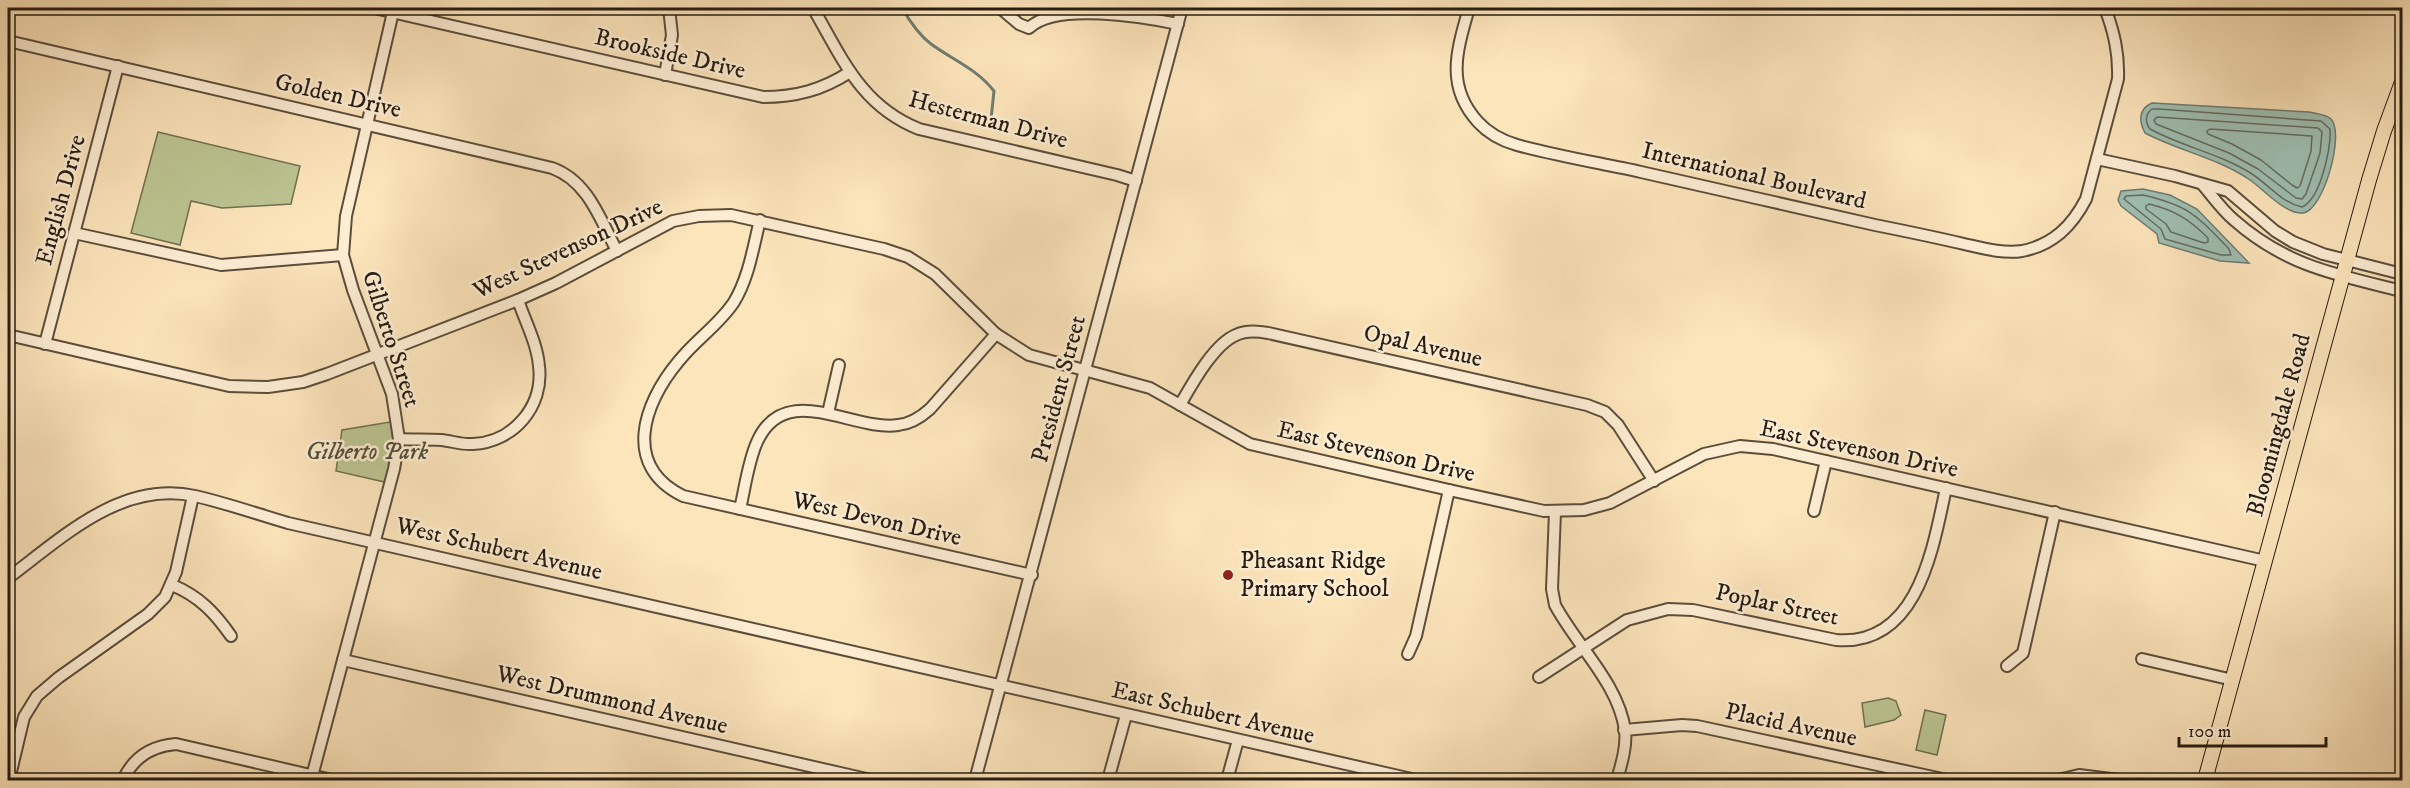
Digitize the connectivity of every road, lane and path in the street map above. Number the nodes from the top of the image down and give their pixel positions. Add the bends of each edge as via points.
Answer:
1 (374, 8) edge
2 (669, 8) edge
3 (813, 8) edge
4 (1000, 8) edge
5 (1182, 8) edge
6 (1469, 8) edge
7 (2105, 8) edge
8 (393, 12) junction
9 (1178, 24) junction
10 (9, 41) edge
11 (8, 54) edge
12 (118, 66) junction
13 (850, 72) junction
14 (665, 75) junction
15 (2403, 82) edge
16 (367, 124) junction
17 (2097, 159) junction
18 (1136, 181) junction
19 (2203, 185) junction
20 (760, 220) junction
21 (74, 233) junction
22 (617, 251) junction
23 (343, 255) junction
24 (2347, 260) junction
25 (2403, 273) edge
26 (2343, 276) junction
27 (2403, 291) edge
28 (518, 300) junction
29 (996, 334) junction
30 (8, 335) edge
31 (45, 344) junction
32 (377, 354) junction
33 (839, 364) dead end
34 (1086, 371) junction
35 (1180, 405) junction
36 (828, 413) junction
37 (399, 439) junction
38 (1826, 461) junction
39 (1654, 481) junction
40 (1946, 488) junction
41 (1449, 490) junction
42 (193, 496) junction
43 (740, 509) junction
44 (1814, 511) dead end
45 (1555, 512) junction
46 (2055, 512) junction
47 (375, 542) junction
48 (2265, 561) junction
49 (1032, 575) junction
50 (8, 578) edge
51 (172, 585) junction
52 (231, 636) dead end
53 (1584, 650) junction
54 (1408, 654) dead end
55 (2142, 659) dead end
56 (343, 660) junction
57 (2007, 666) dead end
58 (1539, 677) dead end
59 (2233, 680) junction
60 (1000, 687) junction
61 (1126, 715) junction
62 (1624, 730) junction
63 (1238, 741) junction
64 (311, 778) edge
65 (9, 780) edge
66 (123, 780) edge
67 (332, 780) edge
68 (871, 780) edge
69 (975, 780) edge
70 (1108, 780) edge
71 (1227, 780) edge
72 (1416, 780) edge
73 (1617, 780) edge
74 (1947, 780) edge
75 (2058, 780) edge
76 (2119, 780) edge
77 (2205, 780) edge

1 - 8 street, Brookside Drive
2 - 14 street via 672,35
3 - 13 street, Hesterman Drive
4 - 9 street via 1029,28 1044,18 1080,14 1132,15
5 - 9 street, President Street
6 - 17 street, International Boulevard via 1456,64 1463,102 1495,136 1516,144 2004,251 2033,248 2067,229 2086,199
7 - 17 street, International Boulevard via 2115,36 2118,79
8 - 14 street, Brookside Drive
8 - 16 street, Gilberto Street
9 - 18 street, President Street
10 - 11 street
10 - 12 street, Golden Drive
12 - 16 street, Golden Drive
12 - 21 street, English Drive
13 - 14 street, Brookside Drive via 811,92 778,97 755,96
13 - 18 street, Hesterman Drive via 878,107 919,129
15 - 24 main road, Bloomingdale Road via 2384,131
16 - 22 street, Golden Drive via 563,172 583,189
16 - 23 street, Gilberto Street via 346,216
17 - 19 street
18 - 34 street, President Street
19 - 24 street via 2228,191 2293,242
19 - 26 street via 2232,218 2265,244 2306,266
20 - 22 street, West Stevenson Drive via 717,214 673,221
20 - 29 street, West Stevenson Drive via 908,257 935,274
20 - 43 street, West Devon Drive via 747,273 734,301 668,375 654,399 644,430 645,455 660,482 683,495
21 - 23 street via 221,265
21 - 31 street, English Drive
22 - 28 street, West Stevenson Drive
23 - 32 street, Gilberto Street
24 - 25 street
24 - 26 main road, Bloomingdale Road
26 - 27 street
26 - 48 main road, Bloomingdale Road
28 - 32 street, West Stevenson Drive
28 - 37 street via 539,364 536,395 518,426 497,441 472,444
29 - 34 street, West Stevenson Drive via 1029,355
29 - 36 street via 930,409 912,421 886,426
30 - 31 street, West Stevenson Drive
31 - 32 street, West Stevenson Drive via 229,386 260,388 303,382
32 - 37 street, Gilberto Street via 392,394
33 - 36 street
34 - 35 street, East Stevenson Drive via 1150,388
34 - 49 street, President Street
35 - 39 street, Opal Avenue via 1221,345 1234,335 1268,333 1587,405 1605,412 1618,425
35 - 41 street, East Stevenson Drive via 1250,444
36 - 43 street via 794,412 778,418 763,432 753,453
37 - 47 street, Gilberto Street
38 - 39 street, East Stevenson Drive via 1740,446 1704,454
38 - 40 street, East Stevenson Drive
38 - 44 street
39 - 45 street, East Stevenson Drive via 1610,503
40 - 46 street, East Stevenson Drive
40 - 53 street, Poplar Street via 1926,573 1905,607 1876,634 1836,640 1693,610 1668,609 1627,620
41 - 45 street, East Stevenson Drive
41 - 54 street via 1416,636
42 - 47 street, West Schubert Avenue
42 - 50 street, West Schubert Avenue via 159,494 104,509
42 - 51 street
43 - 49 street, West Devon Drive
45 - 53 street via 1552,590 1556,605
46 - 48 street, East Stevenson Drive
46 - 57 street via 2023,653
47 - 56 street, Gilberto Street
47 - 60 street, West Schubert Avenue
48 - 59 main road, Bloomingdale Road
49 - 60 street, President Street
51 - 52 street via 201,600
51 - 65 street via 153,610 37,696 24,717
53 - 58 street, Poplar Street
53 - 62 street via 1613,694
55 - 59 street
56 - 64 street, Gilberto Street
56 - 68 street, West Drummond Avenue
59 - 77 main road, Bloomingdale Road
60 - 61 street, East Schubert Avenue
60 - 69 street, President Street
61 - 63 street, East Schubert Avenue
61 - 70 street
62 - 73 street
62 - 74 street, Placid Avenue via 1697,726
63 - 71 street
63 - 72 street, East Schubert Avenue
64 - 66 street via 176,744 158,747 142,756 130,766
64 - 67 street
75 - 76 street via 2079,775

